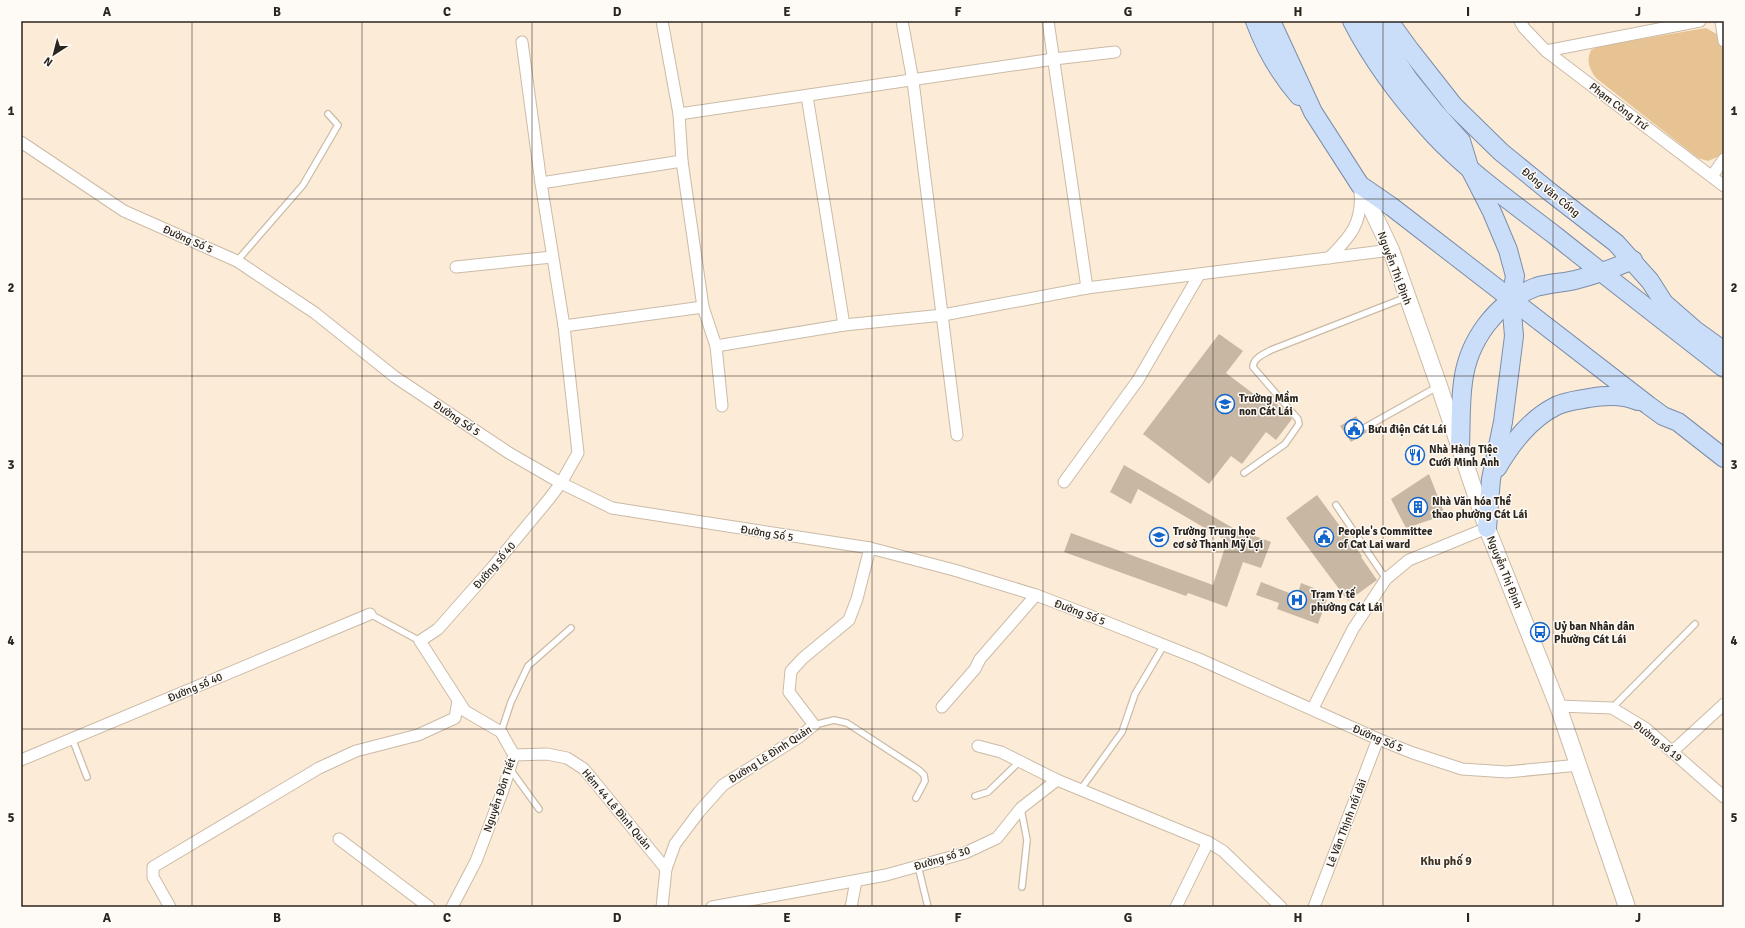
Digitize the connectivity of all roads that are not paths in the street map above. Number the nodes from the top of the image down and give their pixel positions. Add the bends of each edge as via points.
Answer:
1 (662, 21) edge
2 (902, 21) edge
3 (1048, 21) edge
4 (1255, 21) edge
5 (1271, 21) edge
6 (1352, 21) edge
7 (1370, 21) edge
8 (1389, 21) edge
9 (1520, 21) edge
10 (1700, 21) edge
11 (1721, 21) edge
12 (1724, 41) edge
13 (522, 42) dead end
14 (1546, 51) junction
15 (1115, 52) dead end
16 (1054, 59) junction
17 (913, 81) junction
18 (807, 96) junction
19 (1314, 112) junction
20 (328, 114) dead end
21 (679, 114) junction
22 (21, 142) edge
23 (1724, 159) edge
24 (682, 162) junction
25 (1469, 167) junction
26 (1712, 176) junction
27 (540, 183) junction
28 (1360, 185) junction
29 (1724, 186) edge
30 (1391, 250) junction
31 (552, 257) junction
32 (1329, 258) junction
33 (1633, 260) junction
34 (236, 261) junction
35 (456, 267) dead end
36 (1601, 272) junction
37 (1199, 275) junction
38 (1574, 280) junction
39 (1086, 288) junction
40 (1630, 295) junction
41 (1407, 297) junction
42 (1511, 300) junction
43 (1664, 303) junction
44 (703, 306) junction
45 (943, 315) junction
46 (844, 325) junction
47 (564, 326) junction
48 (1691, 335) junction
49 (716, 346) junction
50 (1724, 352) edge
51 (1724, 368) edge
52 (1439, 386) junction
53 (1648, 405) junction
54 (722, 406) dead end
55 (1663, 416) junction
56 (1366, 427) dead end
57 (957, 435) dead end
58 (1460, 446) junction
59 (1724, 458) edge
60 (1724, 471) edge
61 (1244, 473) dead end
62 (1491, 479) junction
63 (1064, 482) dead end
64 (561, 483) junction
65 (1336, 505) dead end
66 (1487, 528) junction
67 (870, 548) junction
68 (1386, 579) junction
69 (1036, 595) junction
70 (370, 614) joint
71 (1695, 624) dead end
72 (571, 628) dead end
73 (420, 640) junction
74 (1164, 645) junction
75 (458, 701) junction
76 (1724, 704) edge
77 (1558, 706) junction
78 (942, 707) dead end
79 (1313, 708) junction
80 (1612, 708) junction
81 (814, 725) junction
82 (501, 732) junction
83 (72, 738) junction
84 (1378, 738) junction
85 (978, 746) dead end
86 (1673, 751) junction
87 (514, 755) junction
88 (21, 760) edge
89 (1020, 762) junction
90 (1579, 765) junction
91 (510, 768) junction
92 (87, 777) dead end
93 (1057, 780) junction
94 (1081, 790) junction
95 (975, 796) dead end
96 (1724, 796) edge
97 (916, 798) dead end
98 (1021, 808) junction
99 (539, 810) dead end
100 (339, 839) dead end
101 (1208, 842) junction
102 (918, 866) junction
103 (666, 869) junction
104 (856, 881) junction
105 (1022, 887) dead end
106 (170, 907) edge
107 (429, 907) edge
108 (452, 907) edge
109 (662, 907) edge
110 (712, 907) edge
111 (850, 907) edge
112 (928, 907) edge
113 (1176, 907) edge
114 (1281, 907) edge
115 (1314, 907) edge
116 (1627, 907) edge

1 - 21 street
2 - 17 street
3 - 16 street
4 - 19 main road, Nguyễn Thị Định via 1284,80
5 - 19 main road, Nguyễn Thị Định
6 - 25 main road via 1396,89 1434,135
7 - 25 main road via 1409,80 1461,141
8 - 33 main road, Đồng Văn Cống via 1454,106 1501,152 1616,243
9 - 14 street, Phạm Công Trứ
10 - 14 street
11 - 12 street
13 - 27 street, Đường số 40
14 - 26 street, Phạm Công Trứ
15 - 16 street
16 - 17 street
16 - 39 street
17 - 18 street
17 - 45 street
18 - 21 street
18 - 46 street
19 - 28 main road, Nguyễn Thị Định
20 - 34 lane via 338,125 303,185
21 - 24 street
22 - 34 street, Đường Số 5 via 124,211
23 - 26 street
24 - 27 street
24 - 44 street
25 - 36 main road, Đồng Văn Cống
25 - 42 main road via 1508,250 1515,276
26 - 29 street, Phạm Công Trứ
27 - 31 street, Đường số 40
28 - 30 main road, Nguyễn Thị Định
28 - 32 street via 1362,204 1359,218 1348,239
28 - 42 main road
30 - 32 street
30 - 41 main road, Nguyễn Thị Định
31 - 35 street
31 - 47 street, Đường số 40
32 - 37 street
33 - 36 main road
33 - 43 main road, Đồng Văn Cống
34 - 64 street, Đường Số 5 via 315,313 395,377 509,453
36 - 38 main road
36 - 40 main road, Đồng Văn Cống
36 - 43 main road via 1633,278
37 - 39 street
37 - 63 street via 1138,380
38 - 40 main road
38 - 42 main road via 1554,282 1535,288
39 - 45 street
40 - 48 main road, Đồng Văn Cống
41 - 52 main road, Nguyễn Thị Định
41 - 61 lane via 1271,350 1256,359 1253,367 1298,419 1299,424 1285,444
42 - 53 main road
42 - 58 main road via 1494,315 1480,333 1468,360 1463,382
42 - 62 main road via 1514,336 1503,422
43 - 48 main road, Đồng Văn Cống
44 - 47 street
44 - 49 street
45 - 46 street
45 - 57 street
46 - 49 street
47 - 64 street, Đường số 40 via 578,453
48 - 50 main road, Đồng Văn Cống
48 - 51 main road, Đồng Văn Cống
49 - 54 street
52 - 56 lane
52 - 58 main road, Nguyễn Thị Định
53 - 55 main road
53 - 62 main road via 1627,396 1602,396 1557,405 1520,434
55 - 59 main road via 1678,422
55 - 60 main road via 1668,429
58 - 66 main road, Nguyễn Thị Định
62 - 66 main road
64 - 67 street, Đường Số 5 via 612,508
64 - 73 street, Đường số 40 via 438,629
65 - 68 lane
66 - 68 street via 1409,560
66 - 77 main road, Nguyễn Thị Định
67 - 69 street, Đường Số 5
67 - 81 street, Đường Lê Đình Quản via 849,620 791,671 789,692
68 - 79 street via 1353,630
69 - 74 street, Đường Số 5
69 - 78 street via 980,658 975,669
70 - 73 lane
70 - 83 street, Đường số 40
71 - 80 lane
72 - 82 lane via 528,666 511,702
73 - 75 street
74 - 79 street, Đường Số 5
74 - 94 lane via 1135,694 1122,732
75 - 82 street via 465,711
75 - 106 street via 455,718 418,734 356,751 319,768 153,867 153,877
76 - 86 street
77 - 80 street, Đường số 19
77 - 90 main road, Nguyễn Thị Định
79 - 84 street, Đường Số 5
80 - 86 street, Đường số 19 via 1645,728
81 - 97 lane via 834,720 847,724 919,770 925,781
81 - 103 street, Đường Lê Đình Quản via 799,738 723,785 676,844
82 - 87 street, Nguyễn Đôn Tiết
83 - 88 street, Đường số 40
83 - 92 lane
84 - 90 street, Đường Số 5 via 1462,769 1507,772
84 - 115 street, Lê Văn Thịnh nối dài
85 - 89 street via 1001,752
86 - 96 street, Đường số 19
87 - 91 street, Nguyễn Đôn Tiết
87 - 103 street, Hẻm 44 Lê Đình Quản via 548,754 567,758 584,769
89 - 93 street
89 - 95 lane via 988,792
90 - 116 main road, Nguyễn Thị Định
91 - 99 lane
91 - 108 street, Nguyễn Đôn Tiết via 476,861
93 - 94 street
93 - 98 street, Đường số 30
94 - 101 street
98 - 102 street, Đường số 30 via 997,838 965,853
98 - 105 lane via 1027,840
100 - 107 street
101 - 113 street
101 - 114 street via 1223,851
102 - 104 street, Đường số 30
102 - 112 lane
103 - 109 street, Đường Lê Đình Quản
104 - 110 street, Đường số 30
104 - 111 street

